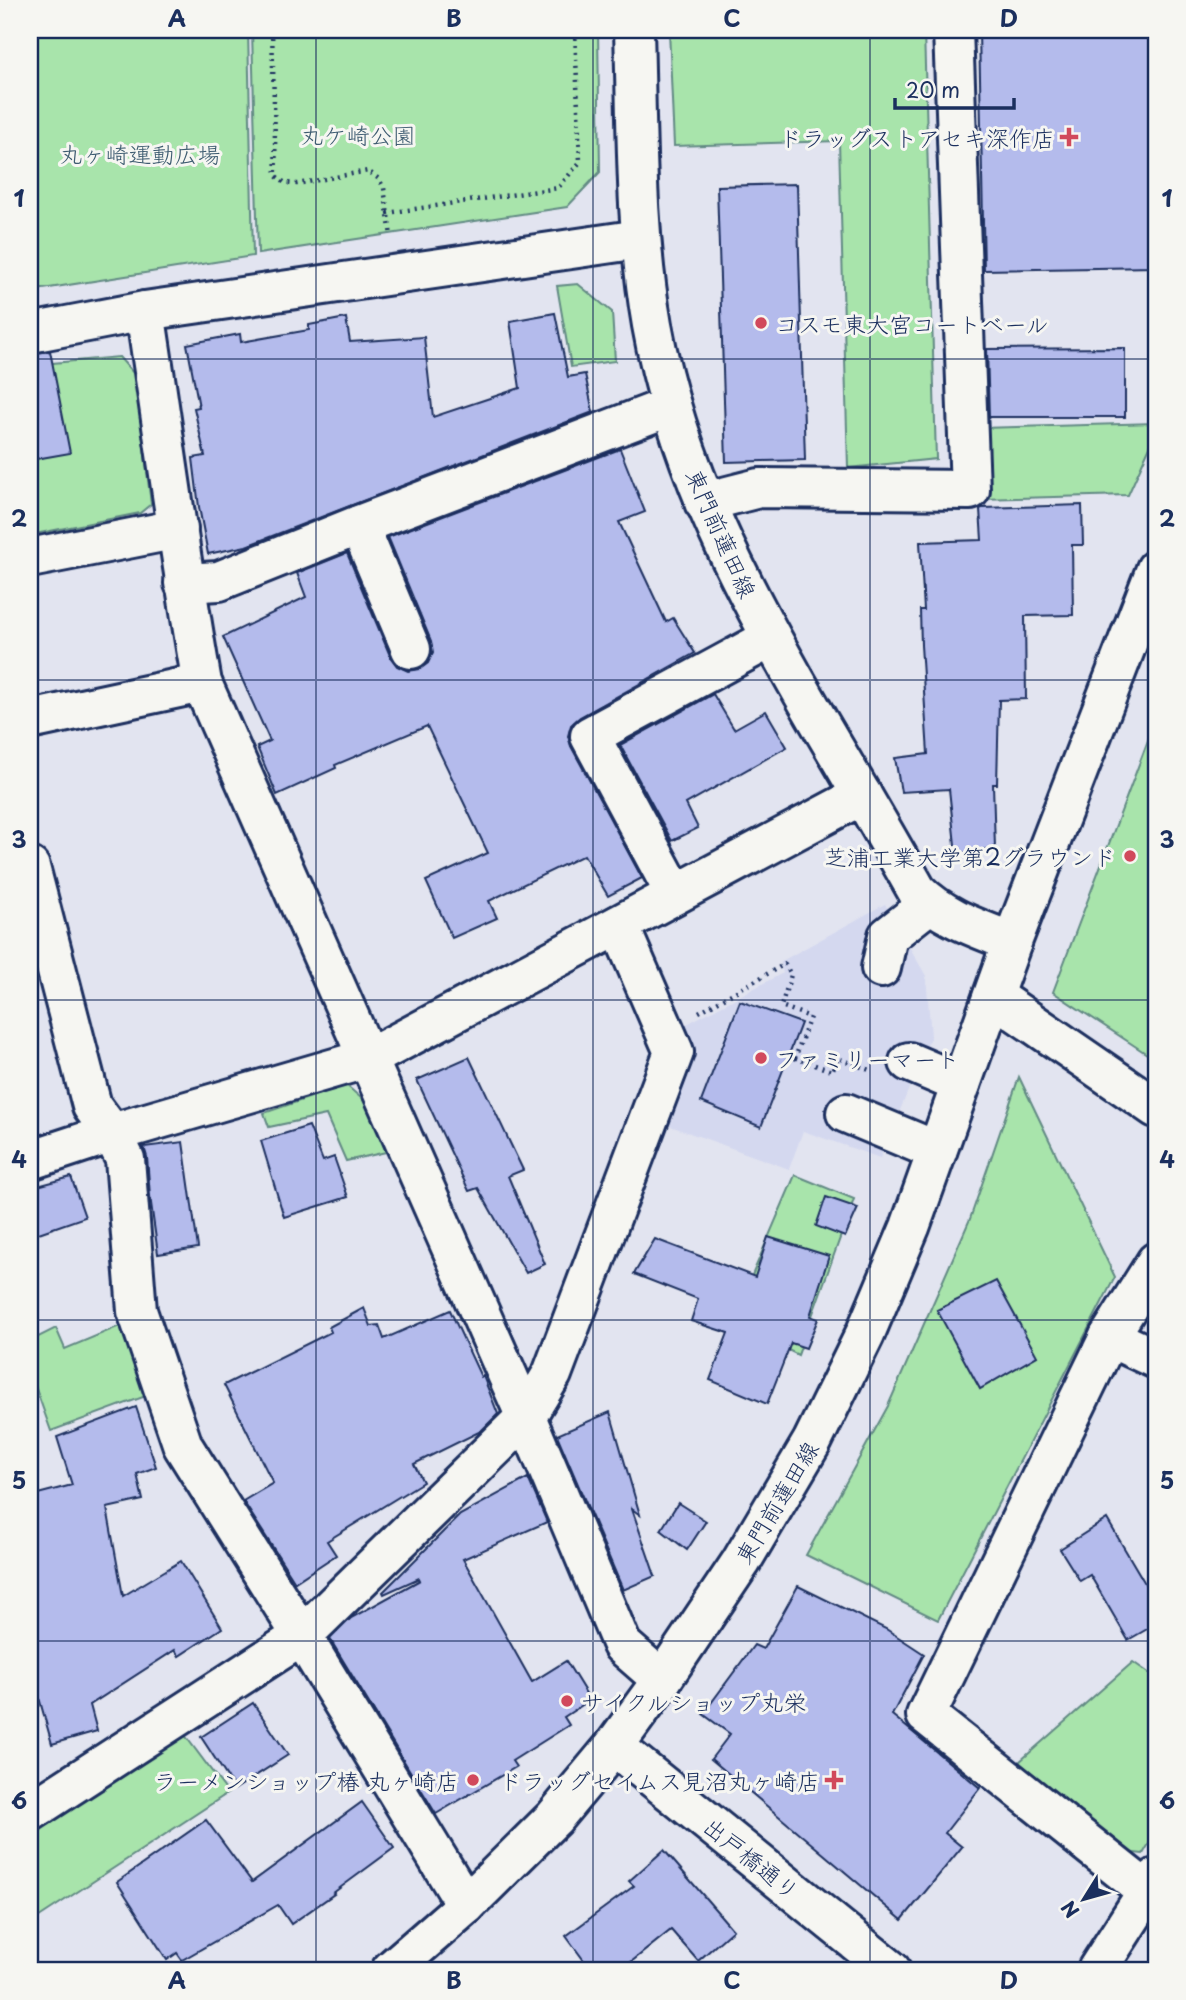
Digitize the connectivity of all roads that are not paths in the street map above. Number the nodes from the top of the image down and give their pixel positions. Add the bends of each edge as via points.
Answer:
1 (634, 30) edge
2 (953, 30) edge
3 (640, 239) junction
4 (145, 311) junction
5 (30, 333) edge
6 (671, 406) junction
7 (704, 502) junction
8 (359, 525) junction
9 (178, 528) junction
10 (30, 558) edge
11 (1156, 569) edge
12 (184, 583) junction
13 (771, 638) junction
14 (411, 649) dead end
15 (202, 683) junction
16 (30, 720) edge
17 (862, 795) junction
18 (30, 867) edge
19 (675, 894) junction
20 (930, 903) junction
21 (618, 925) junction
22 (1012, 942) junction
23 (881, 968) dead end
24 (993, 996) junction
25 (369, 1058) junction
26 (891, 1067) road end
27 (961, 1084) junction
28 (1156, 1108) edge
29 (846, 1113) dead end
30 (111, 1133) junction
31 (937, 1151) junction
32 (30, 1160) edge
33 (1156, 1262) edge
34 (1109, 1337) junction
35 (1156, 1359) edge
36 (526, 1418) junction
37 (302, 1636) junction
38 (662, 1680) junction
39 (614, 1746) junction
40 (32, 1799) edge
41 (1151, 1884) edge
42 (466, 1905) junction
43 (391, 1970) edge
44 (891, 1970) edge
45 (1097, 1970) edge

1 - 3 street, 東門前蓮田線
2 - 7 street via 970,490 759,488
3 - 4 street
3 - 6 street, 東門前蓮田線 via 652,325
4 - 5 street
4 - 9 street
6 - 7 street, 東門前蓮田線
6 - 8 street
7 - 13 street, 東門前蓮田線
8 - 12 street via 219,581
8 - 14 street
9 - 10 street
9 - 12 street
11 - 22 street, 東門前蓮田線
12 - 15 street
13 - 17 street, 東門前蓮田線
13 - 19 street via 590,736
15 - 16 street
15 - 25 street
17 - 19 street
17 - 20 street, 東門前蓮田線 via 917,891
18 - 30 street via 92,1106
19 - 21 street
20 - 22 street, 東門前蓮田線 via 954,919
20 - 23 street via 888,936
21 - 25 street
21 - 36 street via 674,1052 552,1374
22 - 24 street, 東門前蓮田線
24 - 27 street, 東門前蓮田線
24 - 28 street
25 - 30 street
25 - 36 street
26 - 27 street
27 - 31 street, 東門前蓮田線
29 - 31 street
30 - 32 street
30 - 37 street via 125,1160 137,1311 183,1446
31 - 38 street, 東門前蓮田線 via 865,1334 813,1442
33 - 34 street
34 - 35 street
34 - 41 street via 926,1715
36 - 37 street
36 - 38 street via 622,1645
37 - 40 street
37 - 42 street
38 - 39 street, 東門前蓮田線
39 - 42 street, 東門前蓮田線 via 554,1818
39 - 44 street, 出戸橋通り
41 - 45 street
42 - 43 street, 東門前蓮田線

